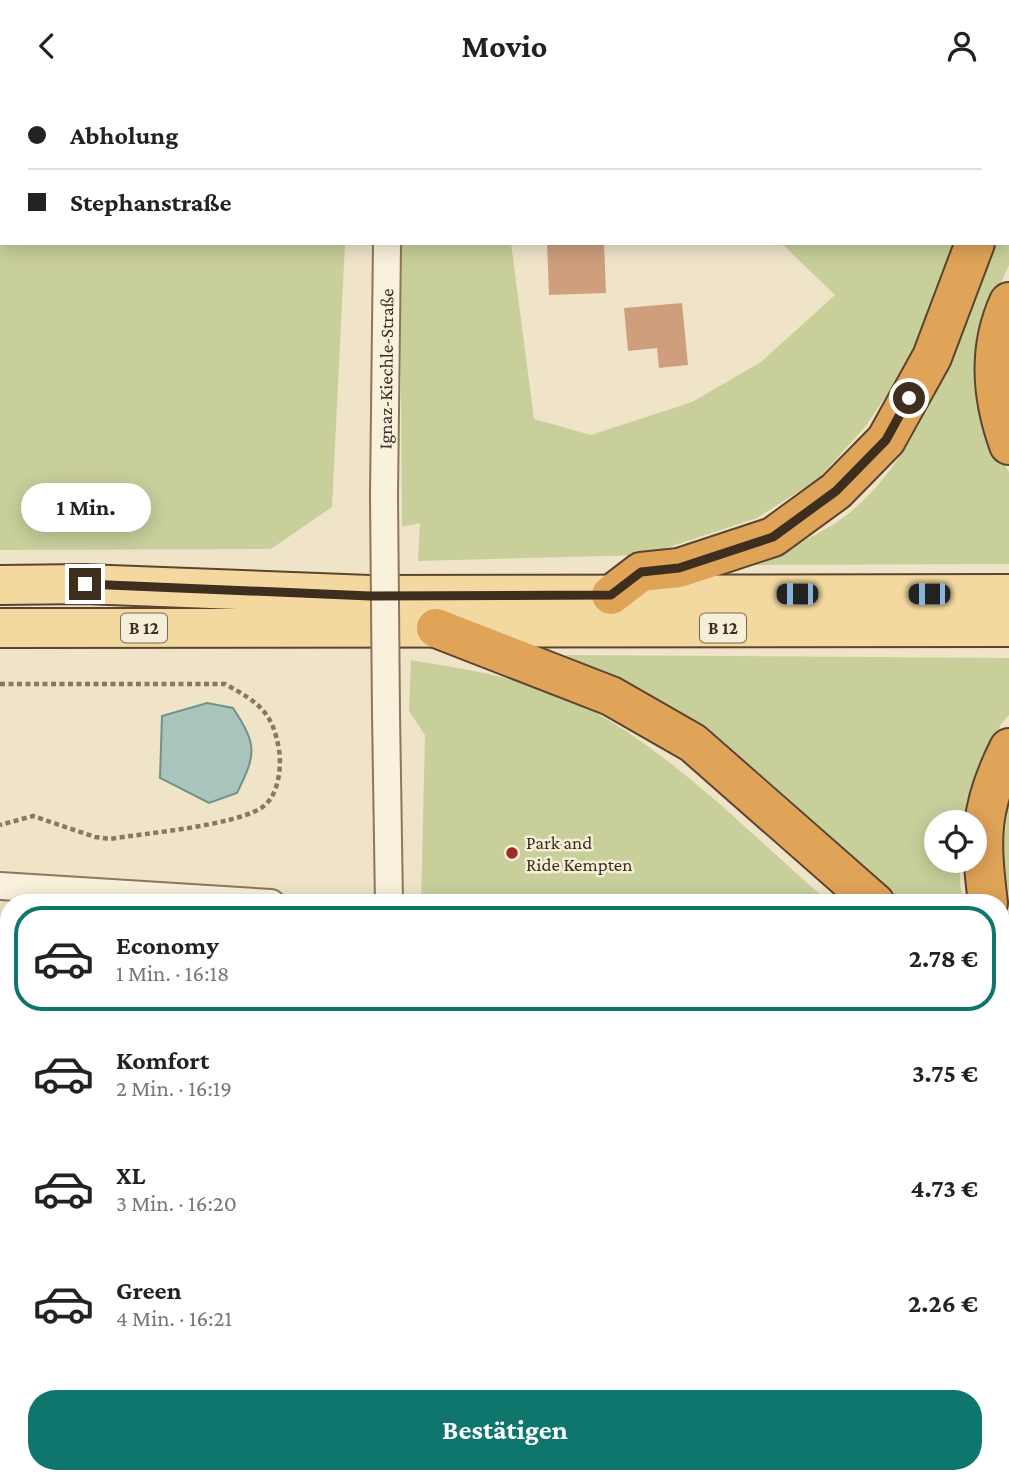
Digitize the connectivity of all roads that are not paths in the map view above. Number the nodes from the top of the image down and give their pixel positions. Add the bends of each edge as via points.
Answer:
1 (387, 245) edge
2 (974, 245) edge
3 (1009, 302) edge
4 (1009, 445) edge
5 (0, 585) edge
6 (1009, 594) edge
7 (611, 595) junction
8 (1009, 627) edge
9 (0, 628) edge
10 (436, 628) junction
11 (1009, 748) edge
12 (0, 886) edge
13 (128, 894) edge
14 (388, 894) edge
15 (865, 894) edge
16 (987, 894) edge

1 - 14 street, Ignaz-Kiechle-Straße, bridge
2 - 7 highway via 932,357 886,440 836,491 773,537 679,568 641,572
3 - 4 highway via 993,358 997,413
5 - 7 main road, B 12 via 85,584 370,596
6 - 7 main road, B 12
8 - 10 main road, B 12
9 - 10 main road, B 12
10 - 15 highway via 611,696 693,743
11 - 16 highway via 991,784 981,842
12 - 13 street

